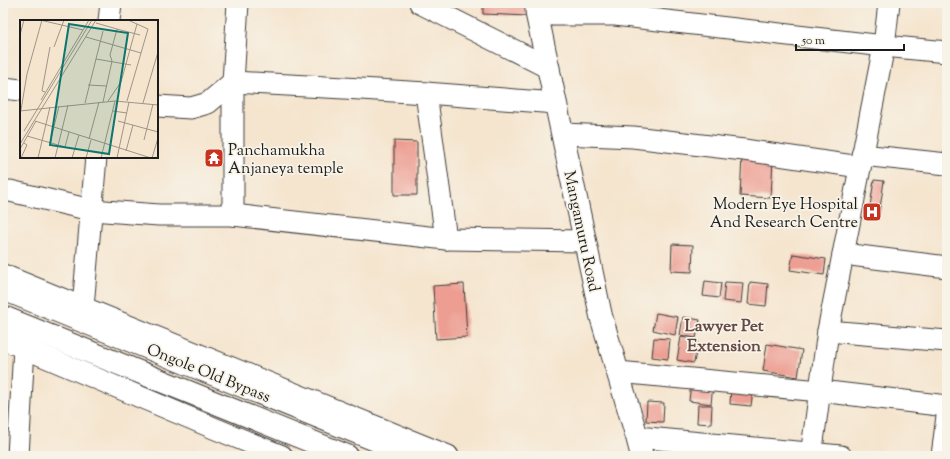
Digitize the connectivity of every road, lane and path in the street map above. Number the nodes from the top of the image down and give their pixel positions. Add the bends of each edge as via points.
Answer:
1 (111, 3) edge
2 (238, 3) edge
3 (420, 3) edge
4 (889, 3) edge
5 (537, 9) edge
6 (615, 9) edge
7 (109, 20) edge
8 (884, 46) junction
9 (947, 52) edge
10 (549, 68) junction
11 (233, 82) junction
12 (3, 88) edge
13 (20, 90) edge
14 (426, 93) junction
15 (556, 103) junction
16 (158, 106) edge
17 (563, 134) junction
18 (96, 158) edge
19 (861, 161) junction
20 (947, 164) edge
21 (10, 191) dead end
22 (91, 210) junction
23 (233, 215) junction
24 (446, 239) junction
25 (585, 241) junction
26 (843, 254) junction
27 (947, 267) edge
28 (3, 275) edge
29 (3, 289) edge
30 (80, 313) junction
31 (3, 317) edge
32 (828, 331) junction
33 (26, 337) junction
34 (3, 339) edge
35 (947, 341) edge
36 (618, 372) junction
37 (820, 391) junction
38 (947, 406) edge
39 (947, 416) edge
40 (639, 446) edge
41 (811, 455) edge
42 (18, 456) edge
43 (282, 456) edge
44 (347, 456) edge
45 (415, 456) edge
46 (448, 456) edge
47 (841, 456) edge
48 (942, 456) edge

1 - 7 street
2 - 11 street
3 - 10 street
4 - 8 street
5 - 6 street
5 - 10 main road, Mangamuru Road
6 - 8 street
8 - 9 street
8 - 19 street
10 - 15 main road, Mangamuru Road
11 - 14 street
11 - 16 street via 208,103 191,108
11 - 23 street
12 - 13 street
14 - 15 street
14 - 24 street
15 - 17 main road, Mangamuru Road
17 - 19 street via 633,137
17 - 25 main road, Mangamuru Road
18 - 22 street
19 - 20 street
19 - 26 street
21 - 22 street
22 - 23 street via 160,215
22 - 30 street
23 - 24 street
24 - 25 street
25 - 36 main road, Mangamuru Road via 601,316
26 - 27 street
26 - 32 street
28 - 30 street
29 - 30 main road, Ongole Old Bypass
30 - 45 main road, Ongole Old Bypass
30 - 46 street
31 - 33 main road, Ongole Old Bypass
32 - 35 street
32 - 37 street
33 - 34 street
33 - 42 street
33 - 43 street via 216,430
33 - 44 main road, Ongole Old Bypass
36 - 37 street
36 - 40 main road, Mangamuru Road
37 - 38 street
37 - 41 street
39 - 48 street
40 - 41 street
41 - 47 street

